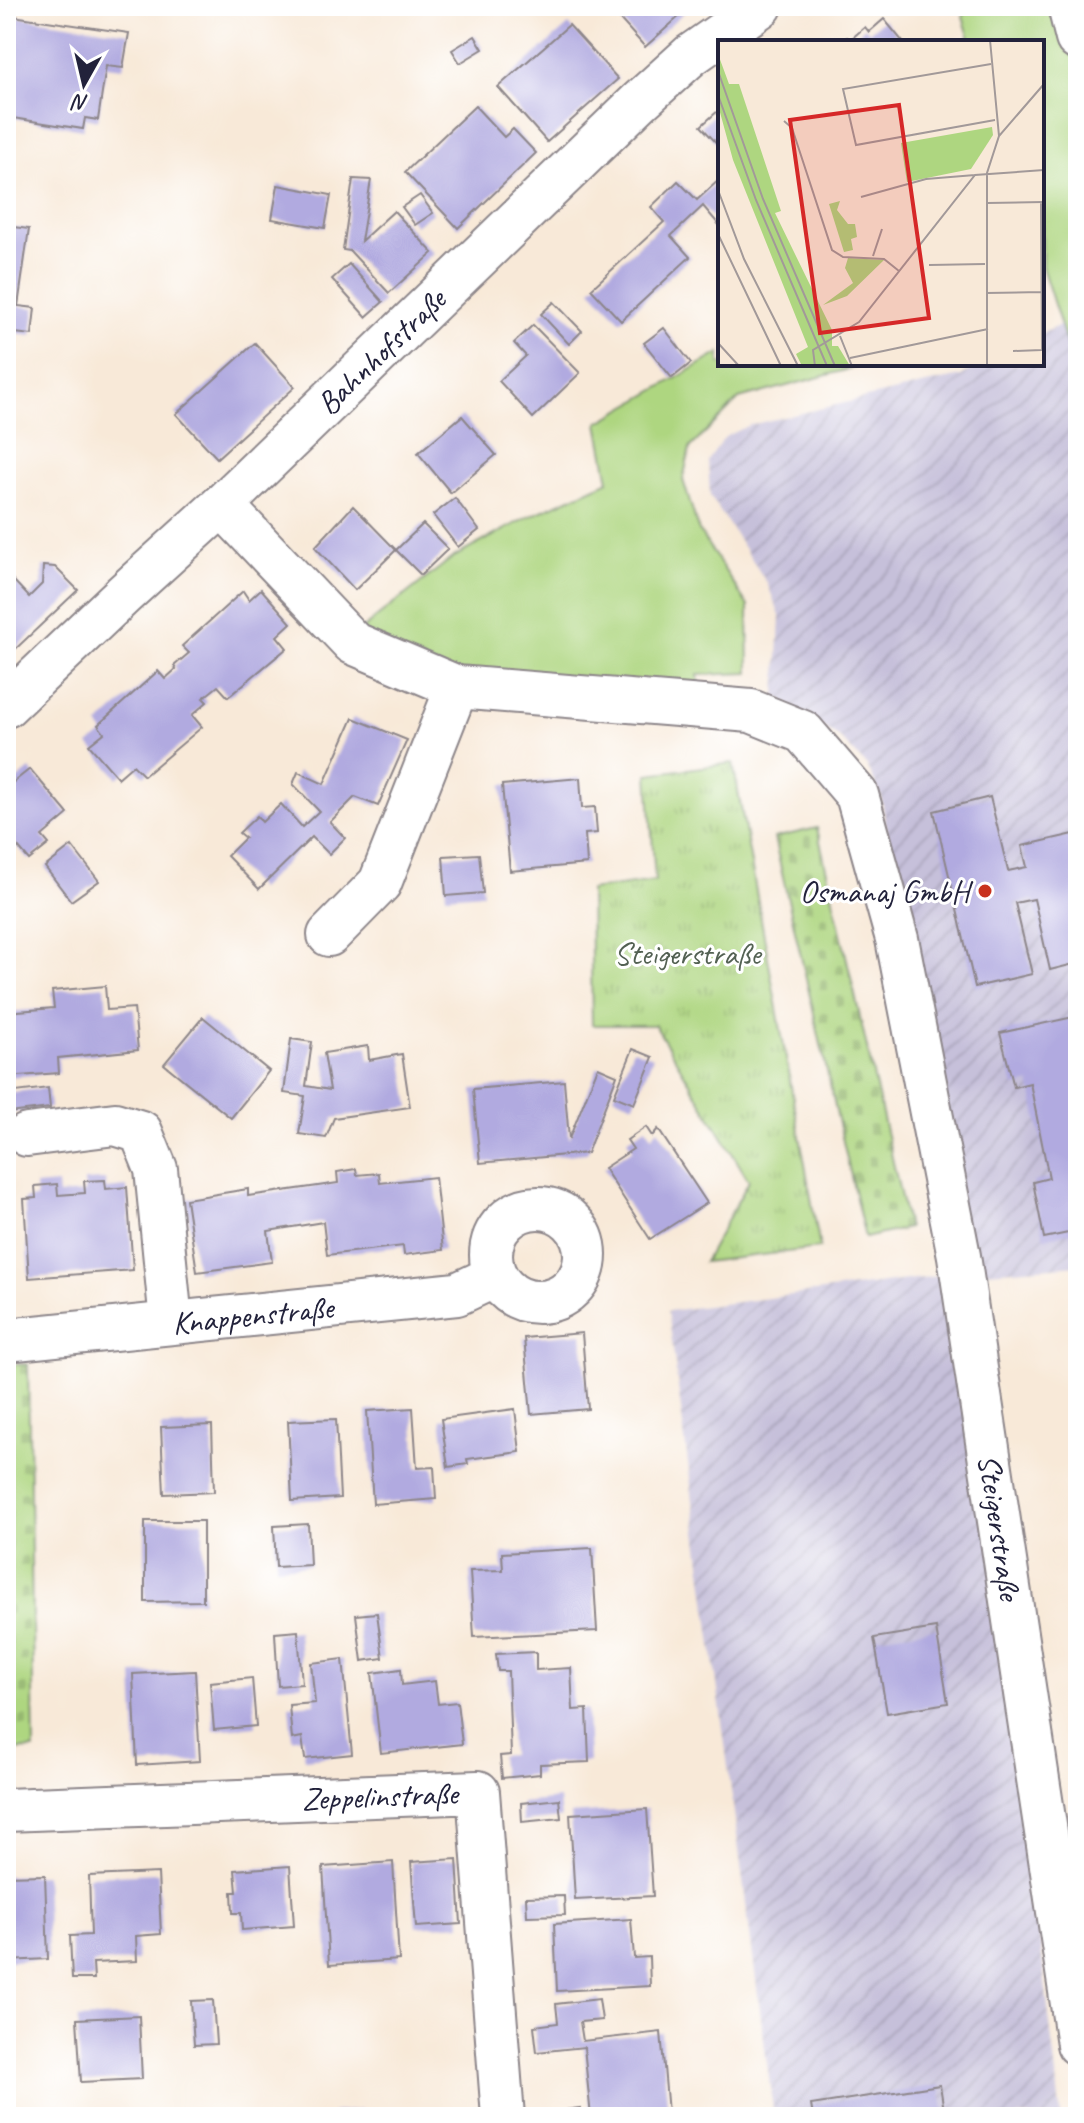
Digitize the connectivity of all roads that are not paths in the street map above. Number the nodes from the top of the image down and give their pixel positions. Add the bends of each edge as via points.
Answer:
1 (761, 6) edge
2 (222, 505) junction
3 (457, 687) junction
4 (6, 706) edge
5 (329, 935) dead end
6 (27, 1135) dead end
7 (495, 1276) dead end
8 (171, 1322) junction
9 (6, 1340) edge
10 (6, 1810) edge
11 (1078, 2044) edge
12 (503, 2117) edge

1 - 2 street, Bahnhofstraße via 691,55 639,102
2 - 3 street, Steigerstraße via 353,643
2 - 4 street, Bahnhofstraße
3 - 5 street via 380,883
3 - 11 street, Steigerstraße via 751,711 803,732 857,795 897,939 959,1256
6 - 8 street via 115,1124 141,1132 156,1169
7 - 8 street, Knappenstraße via 457,1294
8 - 9 street, Knappenstraße
10 - 12 street, Zeppelinstraße via 478,1792

